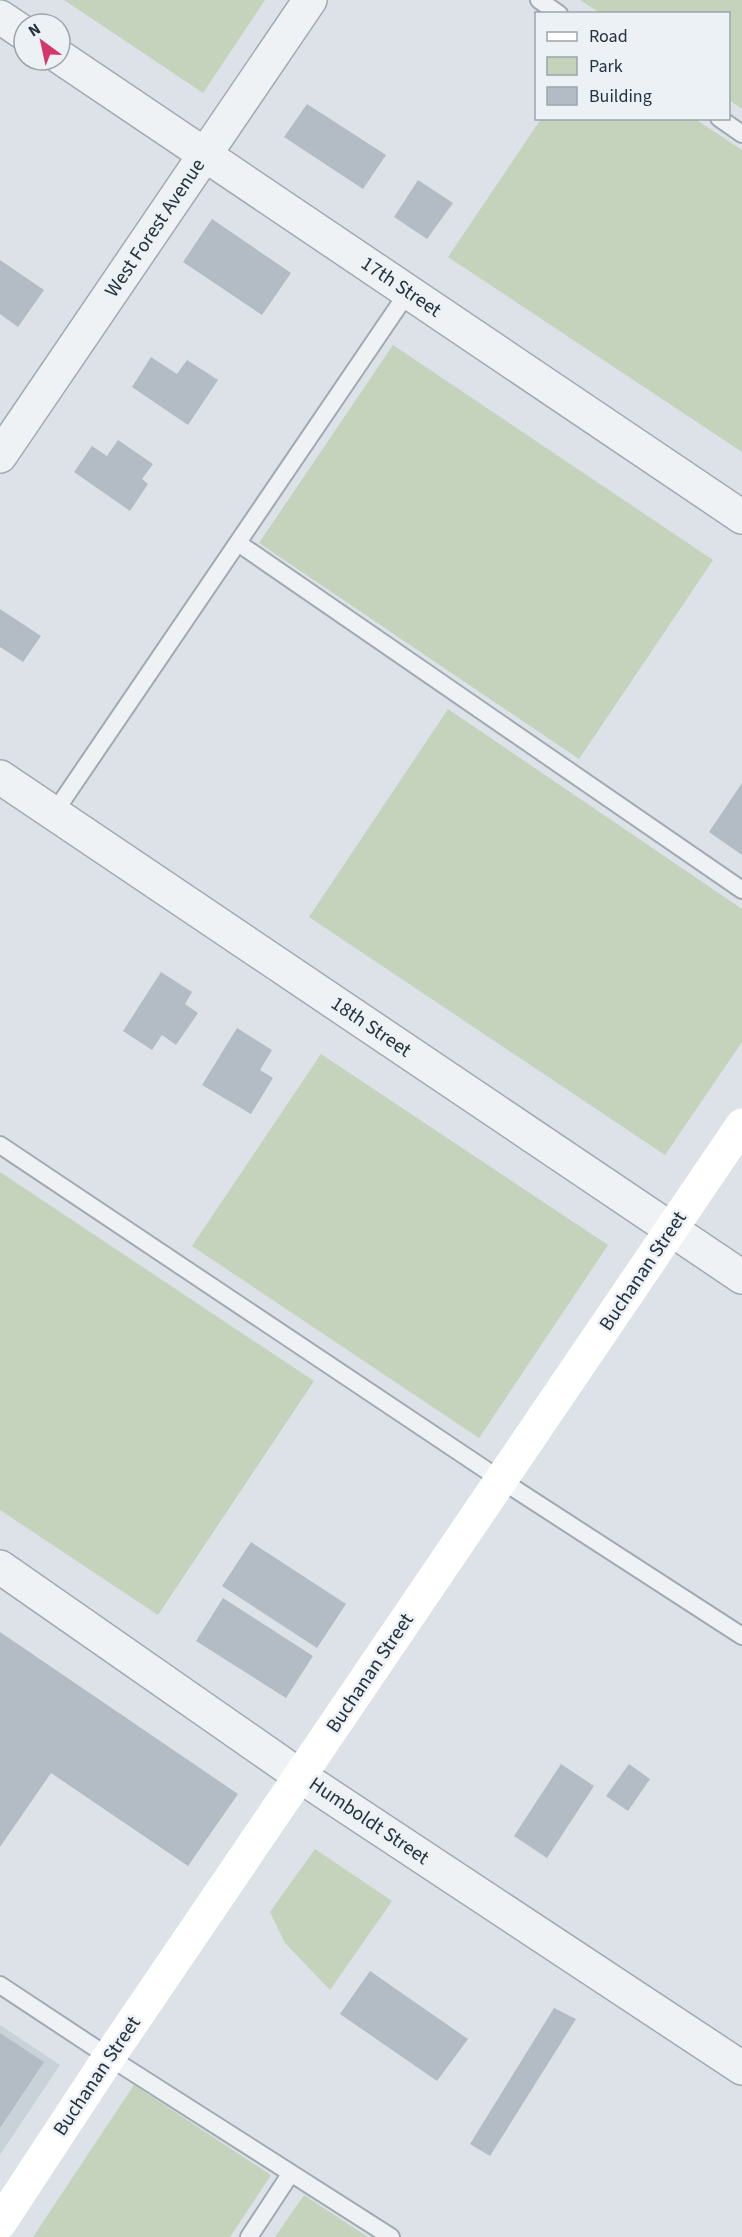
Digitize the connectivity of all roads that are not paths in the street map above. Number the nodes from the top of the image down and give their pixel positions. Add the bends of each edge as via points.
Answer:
1 (310, 0) edge
2 (539, 0) edge
3 (557, 12) edge
4 (72, 65) edge
5 (722, 120) edge
6 (742, 134) edge
7 (205, 155) junction
8 (408, 292) junction
9 (0, 456) edge
10 (742, 517) edge
11 (238, 543) junction
12 (0, 777) edge
13 (54, 813) junction
14 (742, 890) edge
15 (742, 1125) edge
16 (0, 1145) edge
17 (671, 1229) junction
18 (742, 1277) edge
19 (501, 1480) junction
20 (0, 1567) edge
21 (742, 1636) edge
22 (300, 1776) junction
23 (0, 1985) edge
24 (109, 2057) junction
25 (742, 2068) edge
26 (291, 2173) junction
27 (0, 2223) edge
28 (249, 2237) edge
29 (391, 2237) edge

1 - 7 street, West Forest Avenue
2 - 3 lane
4 - 7 street, 17th Street
5 - 6 lane
7 - 8 street, 17th Street
7 - 9 street, West Forest Avenue
8 - 10 street, 17th Street
8 - 11 lane
11 - 13 lane
11 - 14 lane
12 - 13 street, 18th Street
13 - 17 street, 18th Street
15 - 17 street, Buchanan Street
16 - 19 lane
17 - 18 street, 18th Street
17 - 19 street, Buchanan Street
19 - 21 lane
19 - 22 street, Buchanan Street
20 - 22 street, Humboldt Street
22 - 24 street, Buchanan Street
22 - 25 street, Humboldt Street
23 - 24 lane
24 - 26 lane
24 - 27 street, Buchanan Street
26 - 28 lane
26 - 29 lane

